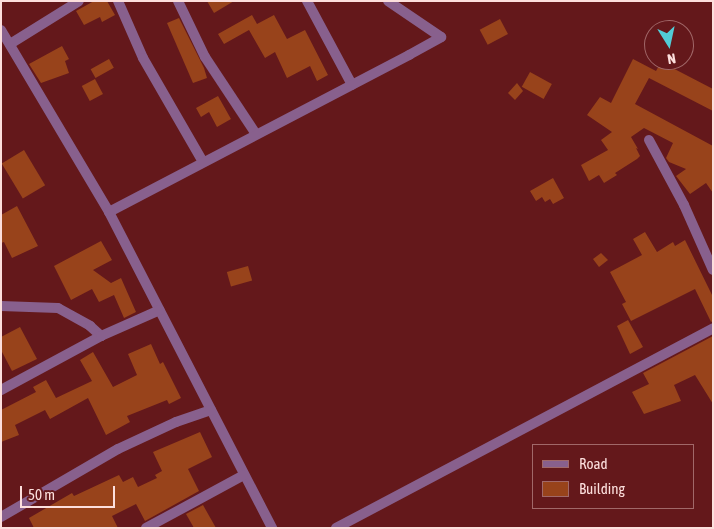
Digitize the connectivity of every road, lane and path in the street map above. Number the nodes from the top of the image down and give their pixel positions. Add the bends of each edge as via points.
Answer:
1 (79, 1) edge
2 (118, 1) edge
3 (178, 1) edge
4 (307, 1) edge
5 (388, 1) edge
6 (1, 30) edge
7 (10, 44) junction
8 (352, 86) junction
9 (256, 134) junction
10 (649, 140) dead end
11 (203, 162) junction
12 (109, 212) junction
13 (713, 270) edge
14 (1, 306) edge
15 (160, 310) junction
16 (713, 328) edge
17 (102, 336) junction
18 (1, 390) edge
19 (211, 410) junction
20 (244, 475) junction
21 (1, 517) edge
22 (146, 528) edge
23 (272, 528) edge
24 (336, 528) edge

1 - 7 street
2 - 11 street via 143,58
3 - 9 street via 205,57
4 - 8 street
5 - 8 street via 441,36
6 - 7 street
7 - 12 street
8 - 9 street
9 - 11 street
10 - 13 street via 684,205
11 - 12 street
12 - 15 street
14 - 17 street via 58,308
15 - 17 street
15 - 19 street
16 - 24 street
17 - 18 street
19 - 20 street
19 - 21 street via 118,449
20 - 22 street
20 - 23 street

